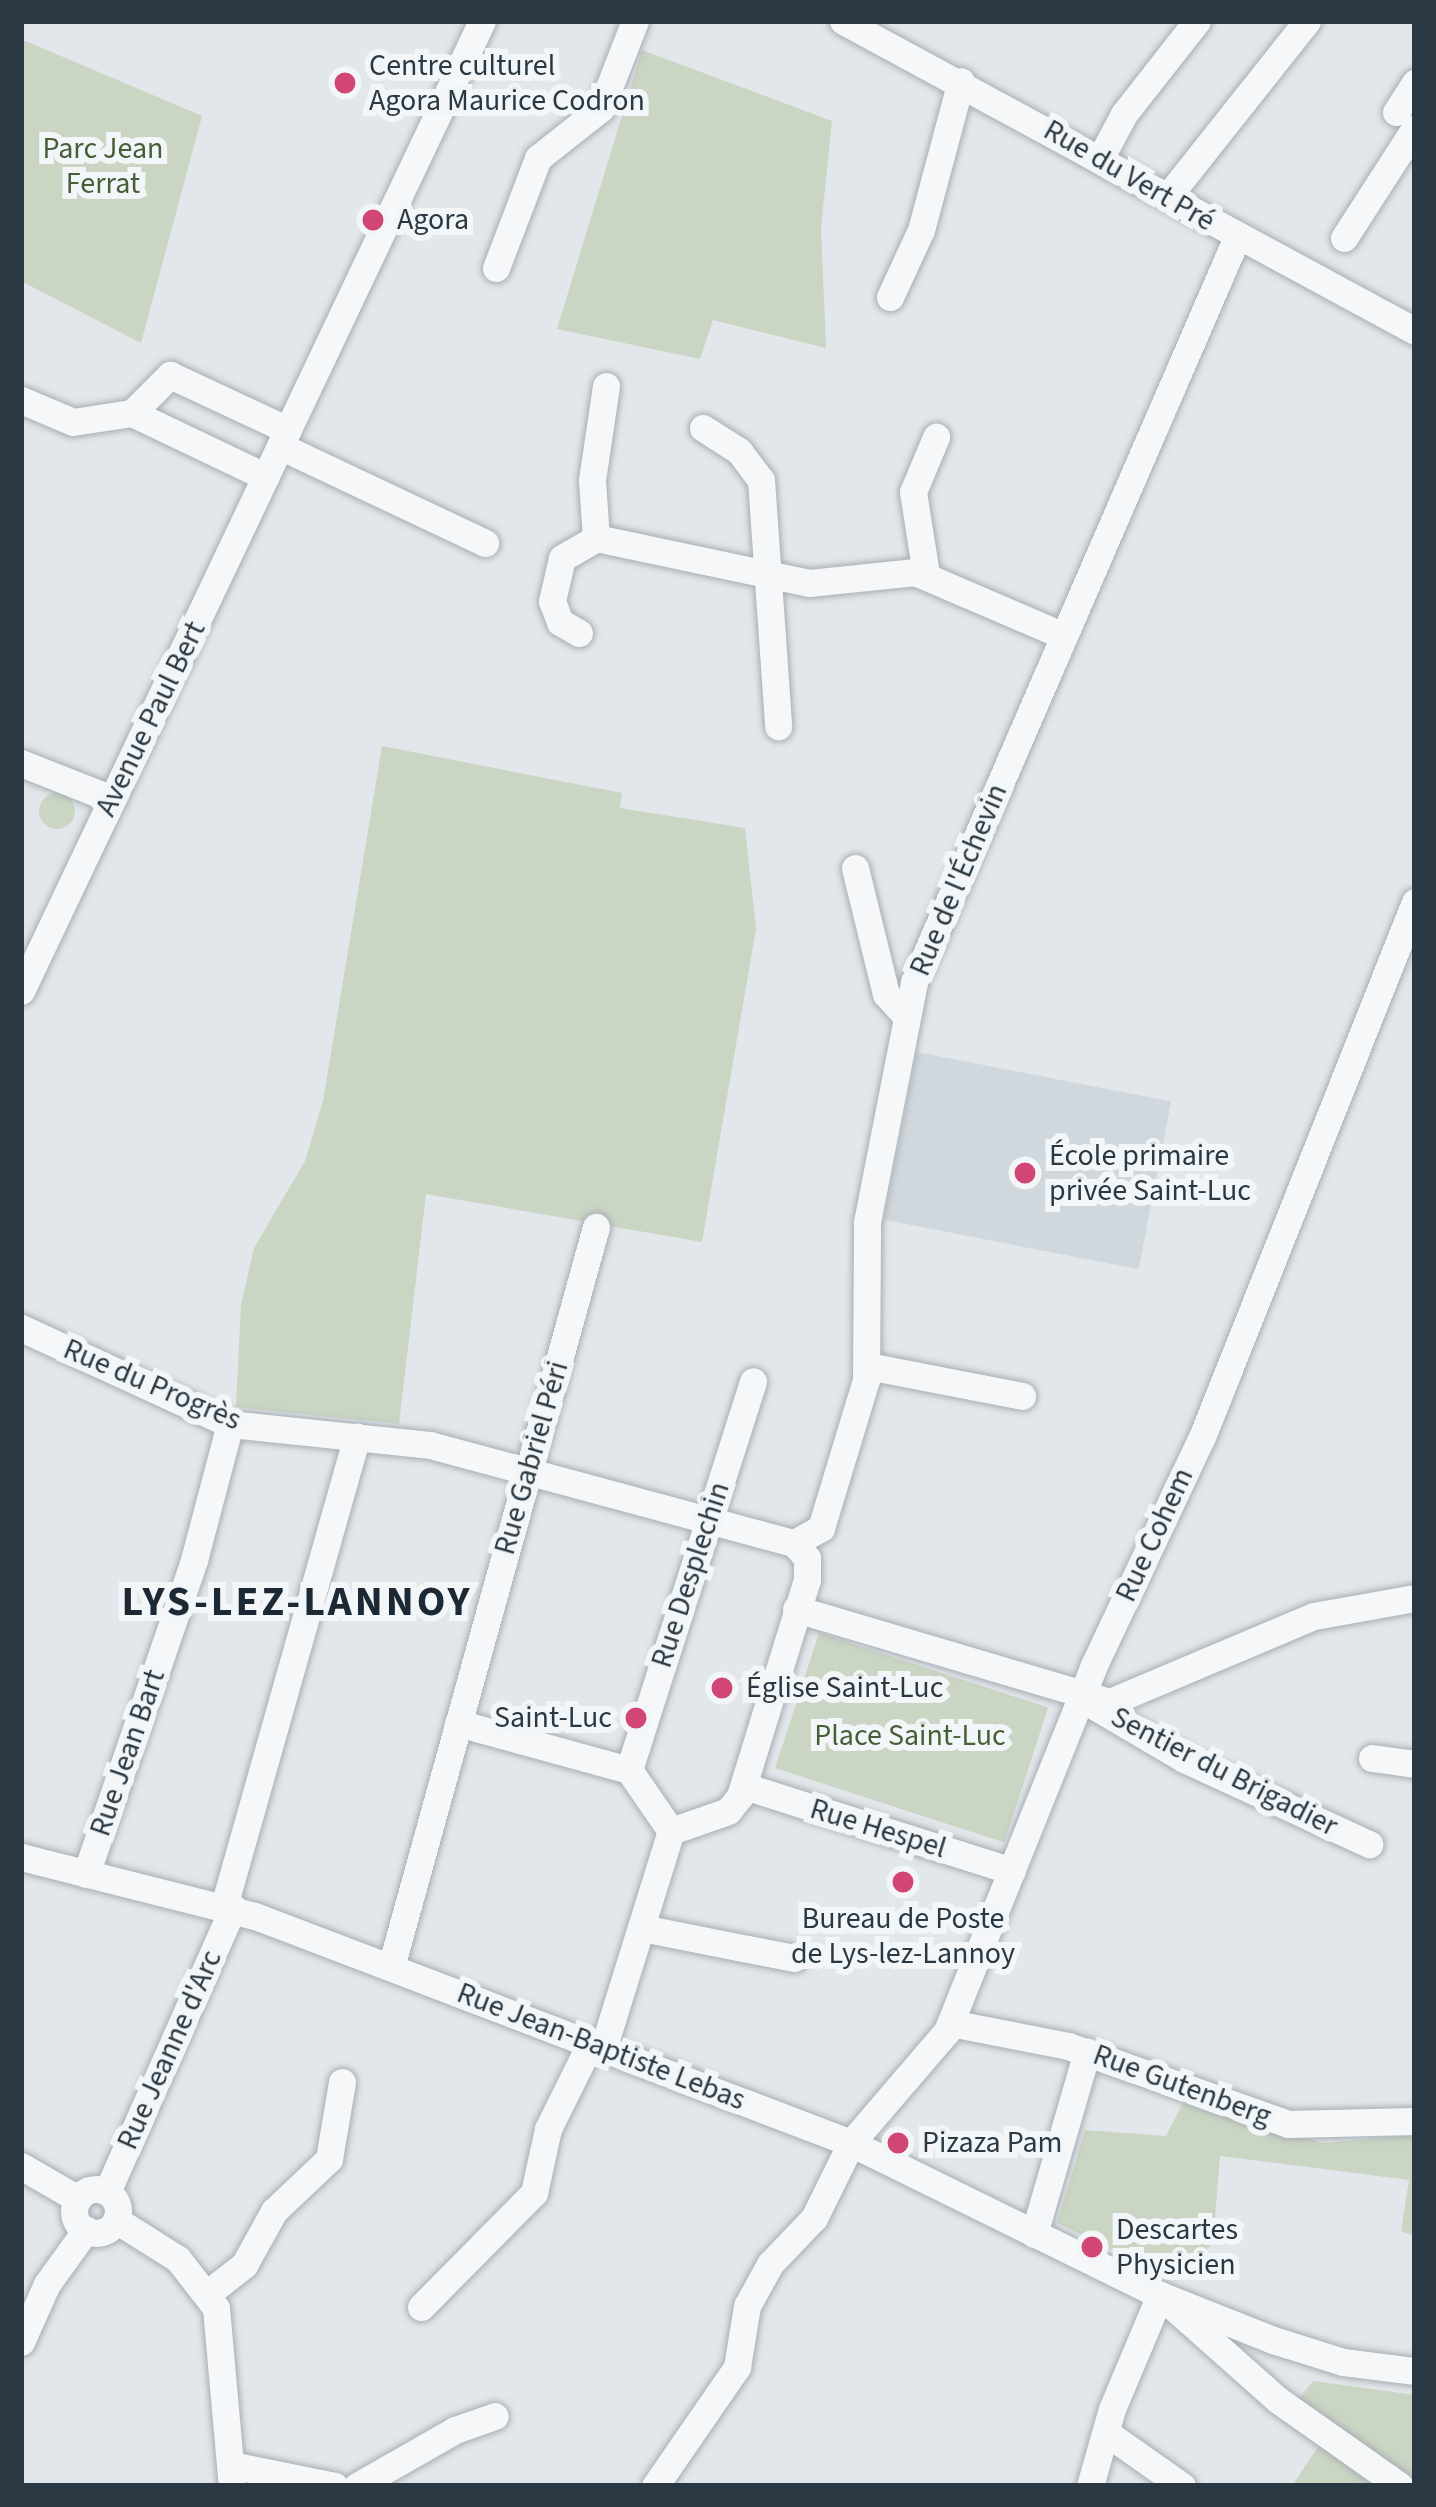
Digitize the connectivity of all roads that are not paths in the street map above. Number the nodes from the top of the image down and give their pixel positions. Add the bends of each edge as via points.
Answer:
1 (482, 21) edge
2 (635, 21) edge
3 (843, 21) edge
4 (1197, 21) edge
5 (1306, 21) edge
6 (961, 81) junction
7 (1410, 103) edge
8 (1101, 157) junction
9 (1169, 195) junction
10 (1238, 237) junction
11 (1344, 238) dead end
12 (496, 268) dead end
13 (890, 297) dead end
14 (1415, 331) edge
15 (606, 386) dead end
16 (21, 400) edge
17 (132, 412) junction
18 (703, 428) dead end
19 (936, 437) dead end
20 (284, 438) junction
21 (266, 477) junction
22 (596, 538) junction
23 (484, 543) dead end
24 (926, 574) junction
25 (768, 576) junction
26 (579, 633) dead end
27 (1064, 636) junction
28 (778, 726) dead end
29 (21, 763) edge
30 (112, 799) junction
31 (855, 868) dead end
32 (1415, 902) edge
33 (1387, 963) junction
34 (1415, 974) edge
35 (21, 991) edge
36 (905, 1015) junction
37 (596, 1227) dead end
38 (21, 1328) edge
39 (868, 1366) junction
40 (752, 1381) dead end
41 (1022, 1396) dead end
42 (230, 1424) junction
43 (357, 1436) junction
44 (528, 1473) junction
45 (708, 1519) junction
46 (794, 1544) junction
47 (1415, 1598) edge
48 (796, 1609) junction
49 (1080, 1698) junction
50 (458, 1723) junction
51 (1372, 1758) dead end
52 (1415, 1764) edge
53 (629, 1770) junction
54 (744, 1786) junction
55 (671, 1831) junction
56 (1369, 1844) dead end
57 (21, 1857) edge
58 (1012, 1871) junction
59 (86, 1874) junction
60 (228, 1907) junction
61 (642, 1928) junction
62 (794, 1958) dead end
63 (391, 1967) junction
64 (951, 2023) junction
65 (596, 2046) junction
66 (1087, 2052) junction
67 (343, 2082) dead end
68 (1415, 2122) edge
69 (851, 2143) junction
70 (21, 2166) edge
71 (107, 2192) junction
72 (79, 2199) junction
73 (116, 2220) junction
74 (86, 2230) junction
75 (1034, 2234) junction
76 (208, 2293) junction
77 (1160, 2295) junction
78 (422, 2307) dead end
79 (21, 2342) edge
80 (1293, 2356) junction
81 (1415, 2371) edge
82 (1415, 2387) edge
83 (1278, 2400) junction
84 (496, 2416) dead end
85 (1111, 2436) junction
86 (231, 2476) edge
87 (335, 2486) edge
88 (357, 2486) edge
89 (655, 2486) edge
90 (1090, 2486) edge
91 (1182, 2486) edge
92 (1400, 2486) edge

1 - 20 street, Avenue Paul Bert
2 - 12 street via 601,108 538,158
3 - 6 street, Rue du Vert Pré
4 - 8 street via 1124,114
5 - 9 street
6 - 8 street, Rue du Vert Pré
6 - 13 street via 921,230
7 - 11 street
8 - 9 street, Rue du Vert Pré
9 - 10 street, Rue du Vert Pré
10 - 14 street, Rue du Vert Pré
10 - 27 street, Rue de l'Échevin
15 - 22 street via 592,480
16 - 17 street via 80,423
17 - 20 street via 170,375
17 - 21 street
18 - 25 street via 739,451 761,480
19 - 24 street via 913,492
20 - 21 street, Avenue Paul Bert
20 - 23 street
21 - 30 street, Avenue Paul Bert
22 - 25 street
22 - 26 street via 562,558 552,601 560,622
24 - 25 street via 809,583
24 - 27 street
25 - 28 street
27 - 36 street, Rue de l'Échevin
29 - 30 street
30 - 35 street, Avenue Paul Bert
31 - 36 street via 886,994
32 - 33 street, Rue Cohem
33 - 34 street
33 - 49 street, Rue Cohem via 1202,1437
36 - 39 street, Rue de l'Échevin via 867,1222
37 - 44 street, Rue Gabriel Péri
38 - 42 street, Rue du Progrès
39 - 41 street
39 - 46 street, Rue de l'Échevin via 821,1528
40 - 45 street, Rue Desplechin
42 - 43 street, Rue du Progrès
42 - 59 street, Rue Jean Bart via 194,1559
43 - 44 street, Rue du Progrès via 430,1445
43 - 60 street, Rue Jeanne d'Arc
44 - 45 street, Rue du Progrès
44 - 50 street, Rue Gabriel Péri
45 - 46 street
45 - 53 street, Rue Desplechin
46 - 48 street via 809,1568
47 - 49 street via 1314,1616 1121,1700
48 - 49 street
48 - 54 street
49 - 56 street, Sentier du Brigadier via 1184,1759
49 - 58 street, Rue Cohem
50 - 53 street
50 - 63 street, Rue Gabriel Péri
51 - 52 street
53 - 55 street
54 - 55 street via 728,1811
54 - 58 street, Rue Hespel
55 - 61 street
57 - 59 street, Rue Jean-Baptiste Lebas
58 - 64 street, Rue Cohem
59 - 60 street, Rue Jean-Baptiste Lebas
60 - 63 street, Rue Jean-Baptiste Lebas
60 - 71 street, Rue Jeanne d'Arc
61 - 62 street
61 - 65 street
63 - 65 street, Rue Jean-Baptiste Lebas
64 - 66 street, Rue Gutenberg
64 - 69 street, Rue Cohem
65 - 69 street, Rue Jean-Baptiste Lebas
65 - 78 street via 542,2147 534,2193
66 - 68 street, Rue Gutenberg via 1288,2124
66 - 75 street
67 - 76 street via 329,2159 274,2211 244,2265
69 - 75 street, Rue Jean-Baptiste Lebas
69 - 89 street, Rue Cohem via 814,2218 775,2257 749,2299 730,2380
70 - 72 street
71 - 72 street
71 - 73 street
72 - 74 street via 75,2214
73 - 74 street via 105,2231
73 - 76 street via 170,2252
74 - 79 street via 47,2284
75 - 77 street, Rue Jean-Baptiste Lebas
76 - 86 street via 224,2341
77 - 80 street, Rue Jean-Baptiste Lebas
77 - 83 street, Rue Jean-Baptiste Lebas
77 - 85 street via 1112,2409
80 - 81 street, Rue Jean-Baptiste Lebas
80 - 82 street, Rue Jean-Baptiste Lebas
80 - 83 street
83 - 92 street, Rue Jean-Baptiste Lebas
84 - 88 street via 454,2430
85 - 90 street
85 - 91 street
86 - 87 street

